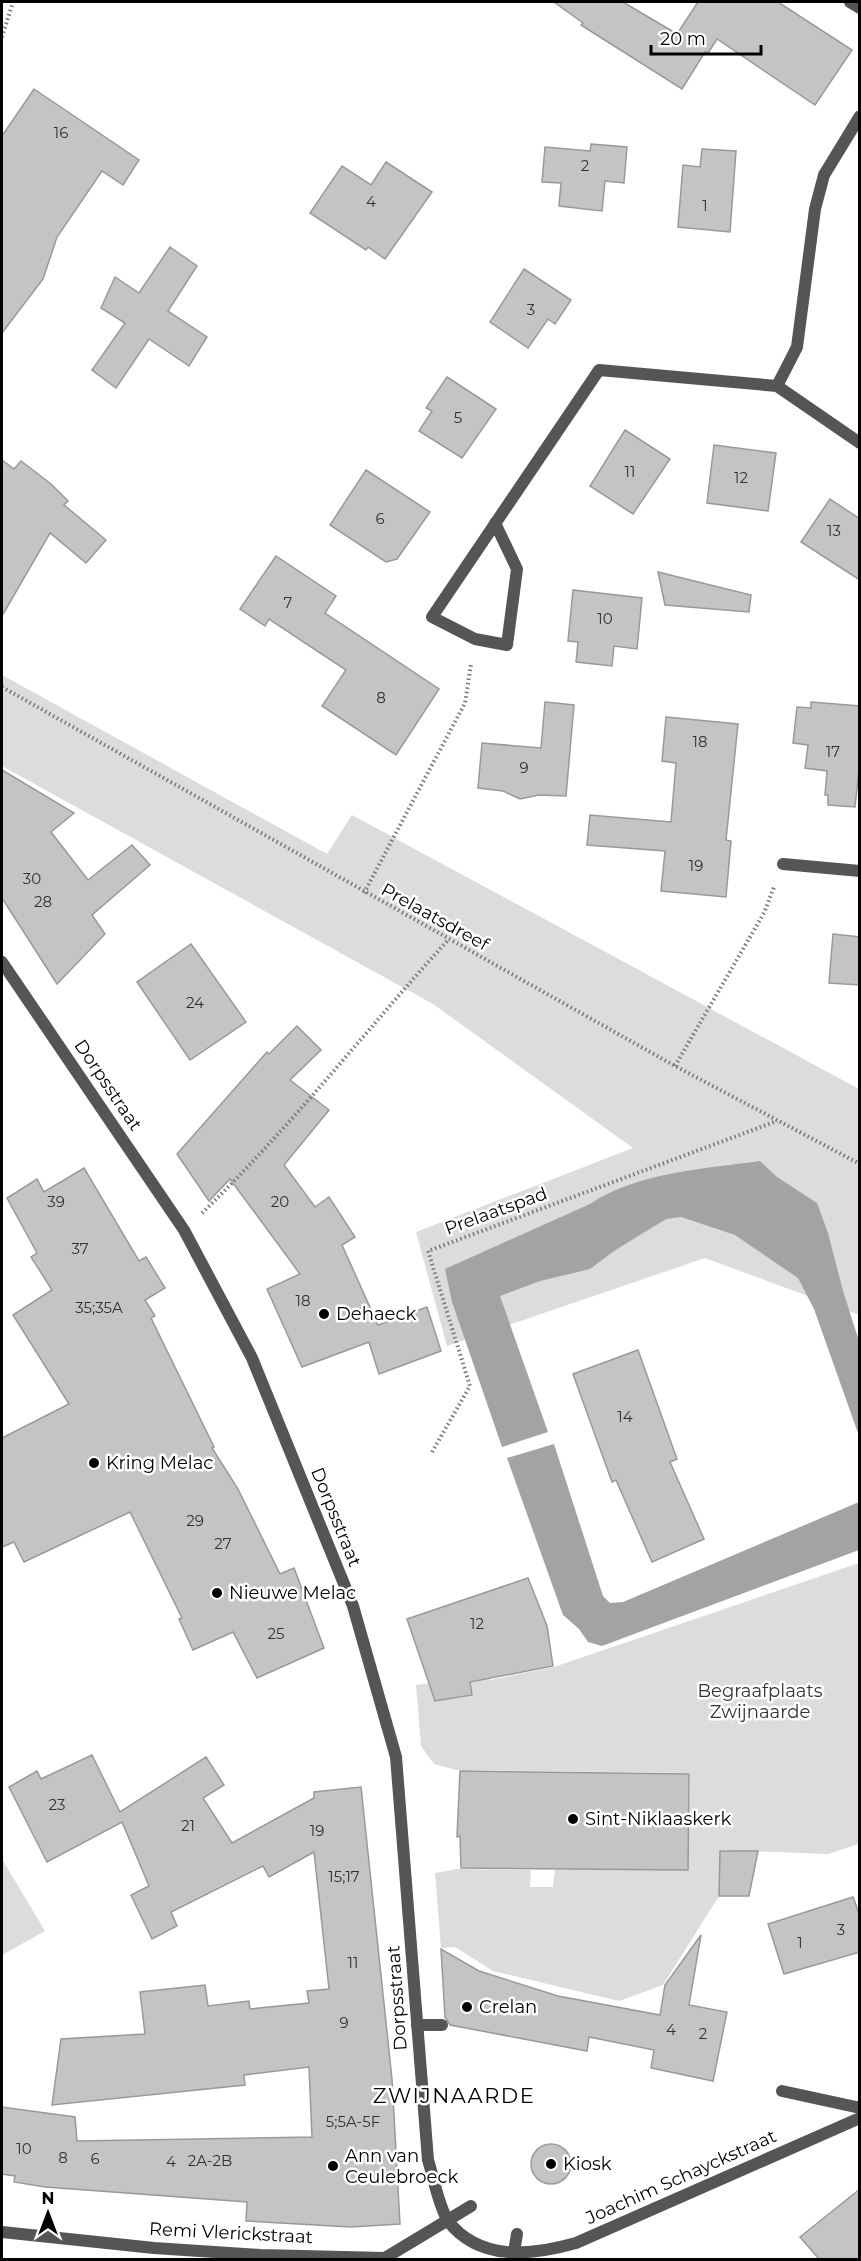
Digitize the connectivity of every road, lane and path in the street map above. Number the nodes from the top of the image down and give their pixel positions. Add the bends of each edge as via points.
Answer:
1 (13, 2) edge
2 (850, 2) edge
3 (860, 8) edge
4 (2, 36) edge
5 (860, 116) edge
6 (777, 386) junction
7 (860, 443) edge
8 (495, 523) junction
9 (476, 639) junction
10 (2, 687) edge
11 (783, 864) joint
12 (860, 871) edge
13 (364, 893) junction
14 (448, 939) junction
15 (2, 962) edge
16 (675, 1066) junction
17 (778, 1121) junction
18 (860, 1164) edge
19 (184, 1230) junction
20 (432, 1452) dead end
21 (417, 2025) junction
22 (442, 2025) dead end
23 (782, 2091) dead end
24 (860, 2108) edge
25 (860, 2118) edge
26 (471, 2206) dead end
27 (448, 2220) junction
28 (2, 2232) edge
29 (517, 2234) dead end
30 (513, 2259) edge

1 - 4 path
2 - 3 street
5 - 6 street via 824,175 815,210 797,347
6 - 7 street
6 - 8 street via 599,370
8 - 9 street via 517,569 507,645
8 - 9 street via 432,617
9 - 13 path via 465,703
10 - 13 path, Prelaatsdreef
11 - 12 street
11 - 16 path via 764,913
13 - 14 path, Prelaatsdreef
14 - 16 path, Prelaatsdreef
14 - 19 path via 253,1164
15 - 19 street, Dorpsstraat
16 - 17 path, Prelaatsdreef
17 - 18 path, Prelaatsdreef
17 - 20 path, Prelaatspad via 428,1251 470,1386
19 - 21 street, Dorpsstraat via 252,1358 353,1606 396,1757
21 - 22 street
21 - 27 street, Dorpsstraat via 428,2160
23 - 24 street
25 - 30 street, Joachim Schayckstraat via 576,2243
26 - 27 street, Remi Vlerickstraat
27 - 28 street, Remi Vlerickstraat via 386,2258 154,2248
27 - 30 street, Dorpsstraat via 464,2240 484,2252
29 - 30 street

